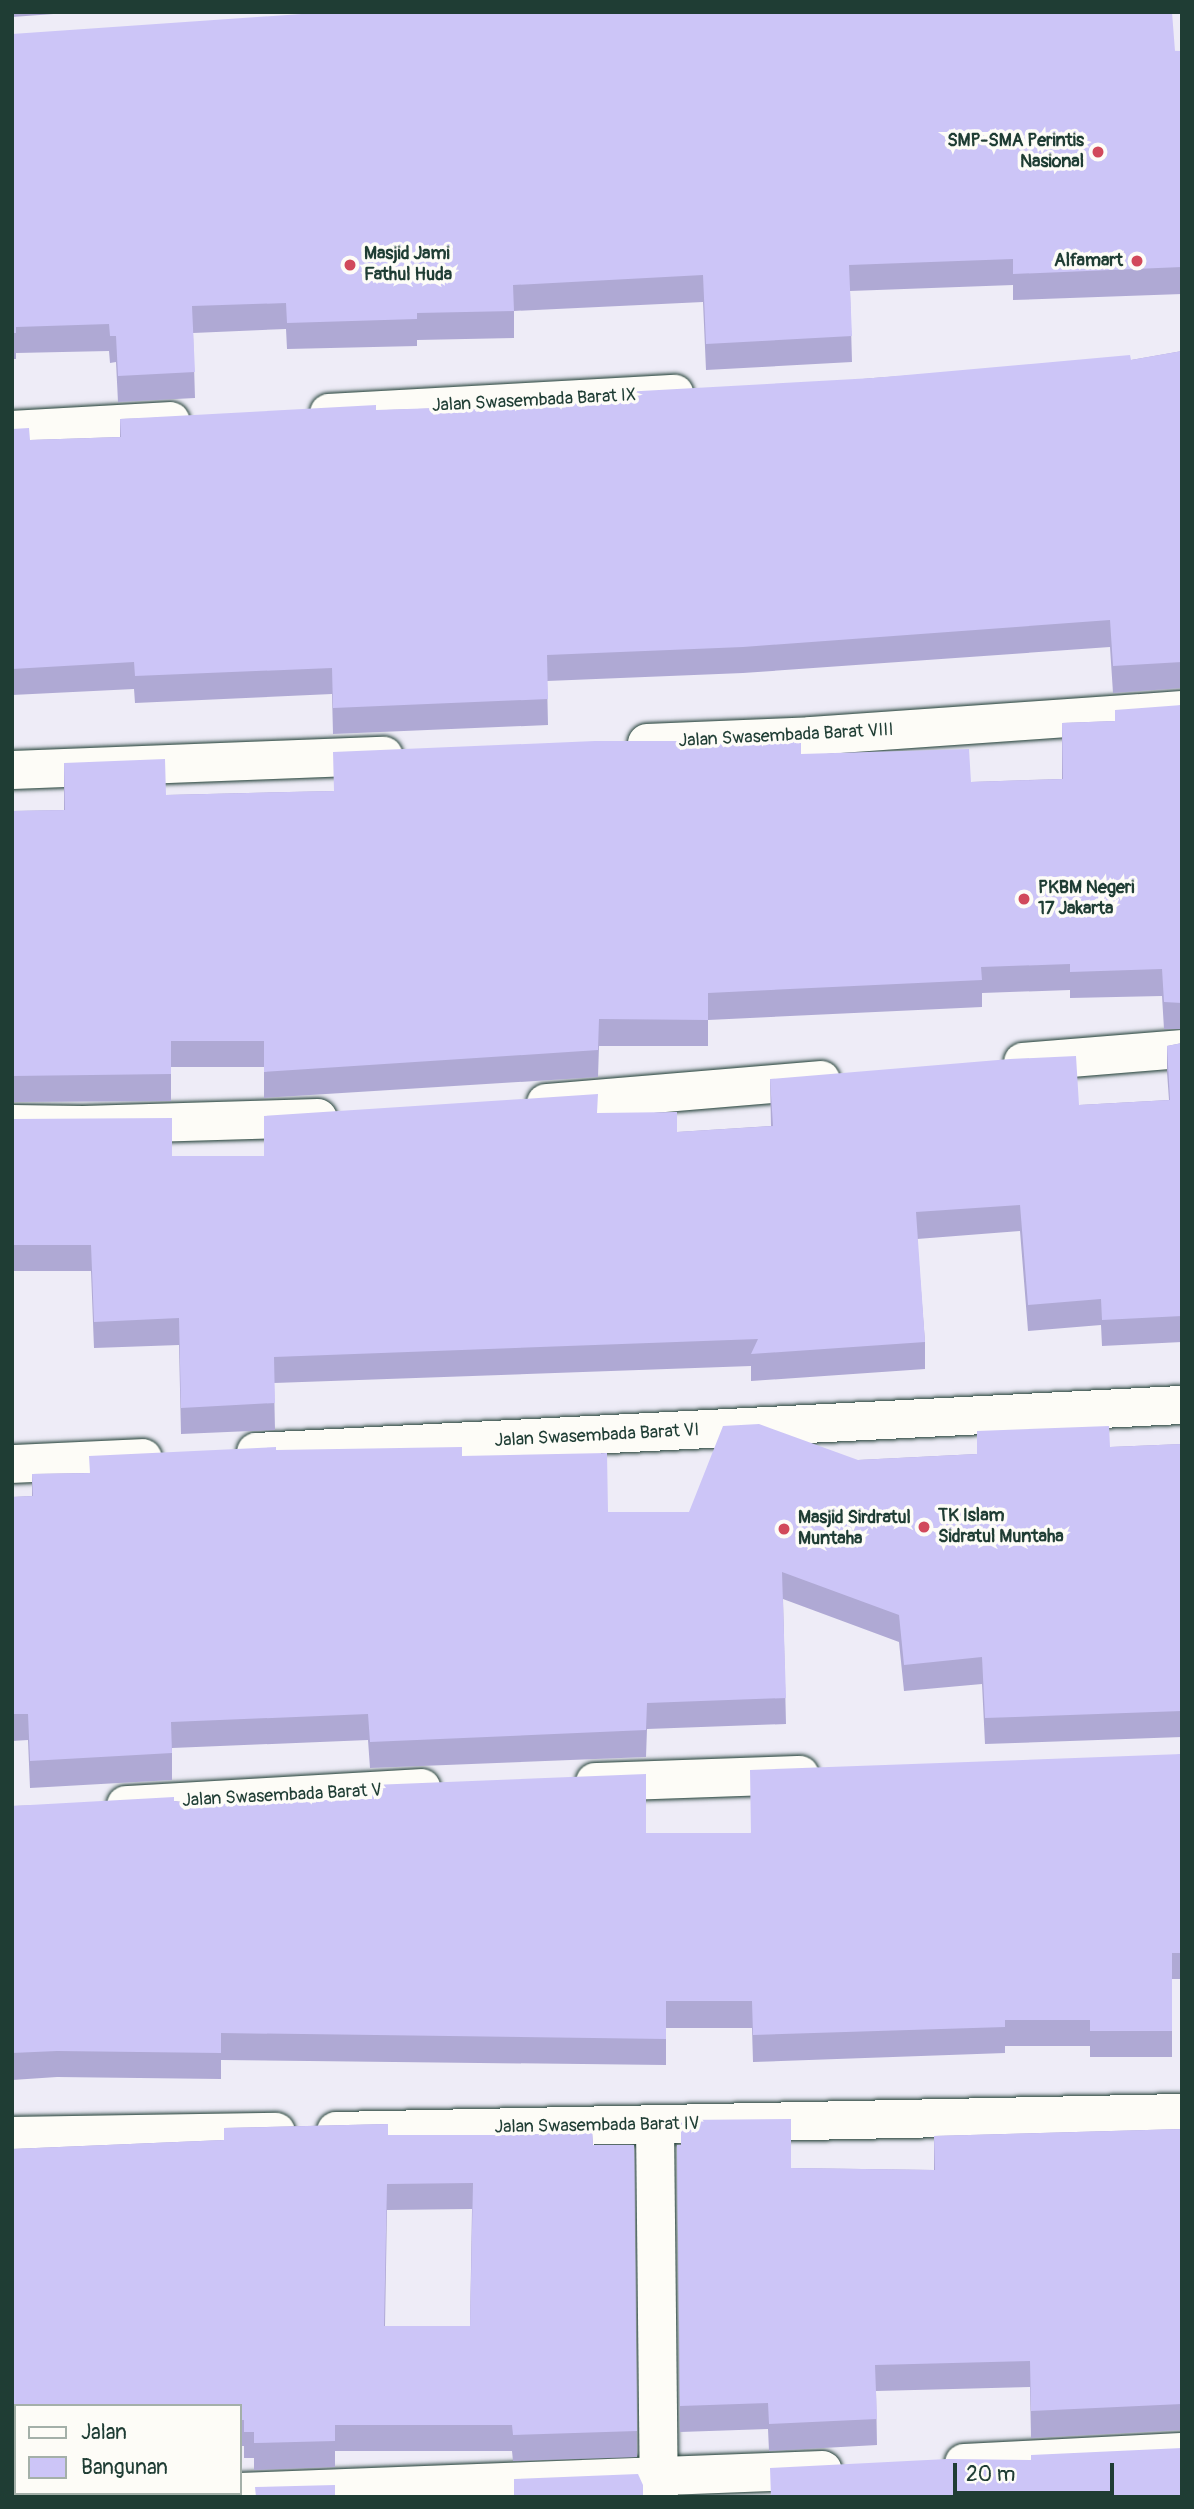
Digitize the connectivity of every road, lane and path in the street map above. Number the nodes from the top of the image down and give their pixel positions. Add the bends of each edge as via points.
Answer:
1 (705, 392) edge
2 (289, 415) edge
3 (206, 419) edge
4 (12, 430) edge
5 (1182, 710) edge
6 (616, 745) edge
7 (422, 754) edge
8 (12, 770) edge
9 (1182, 1049) edge
10 (988, 1065) edge
11 (849, 1077) edge
12 (517, 1105) edge
13 (353, 1116) edge
14 (12, 1124) edge
15 (1182, 1405) edge
16 (221, 1454) edge
17 (179, 1456) edge
18 (12, 1464) edge
19 (832, 1774) edge
20 (558, 1783) edge
21 (452, 1787) edge
22 (95, 1807) edge
23 (1182, 2113) edge
24 (655, 2125) junction
25 (12, 2137) edge
26 (1182, 2452) edge
27 (933, 2464) edge
28 (864, 2468) edge
29 (658, 2488) edge
30 (242, 2492) edge
31 (146, 2495) edge
32 (92, 2497) edge

1 - 2 street, Jalan Swasembada Barat IX
3 - 4 street
5 - 6 street, Jalan Swasembada Barat VIII
7 - 8 street
9 - 10 street
11 - 12 street
13 - 14 street
15 - 16 street, Jalan Swasembada Barat VI
17 - 18 street
19 - 20 street
21 - 22 street, Jalan Swasembada Barat V
23 - 24 street, Jalan Swasembada Barat IV
24 - 25 street, Jalan Swasembada Barat IV
24 - 29 street
26 - 27 street
28 - 29 street
29 - 30 street
31 - 32 street

